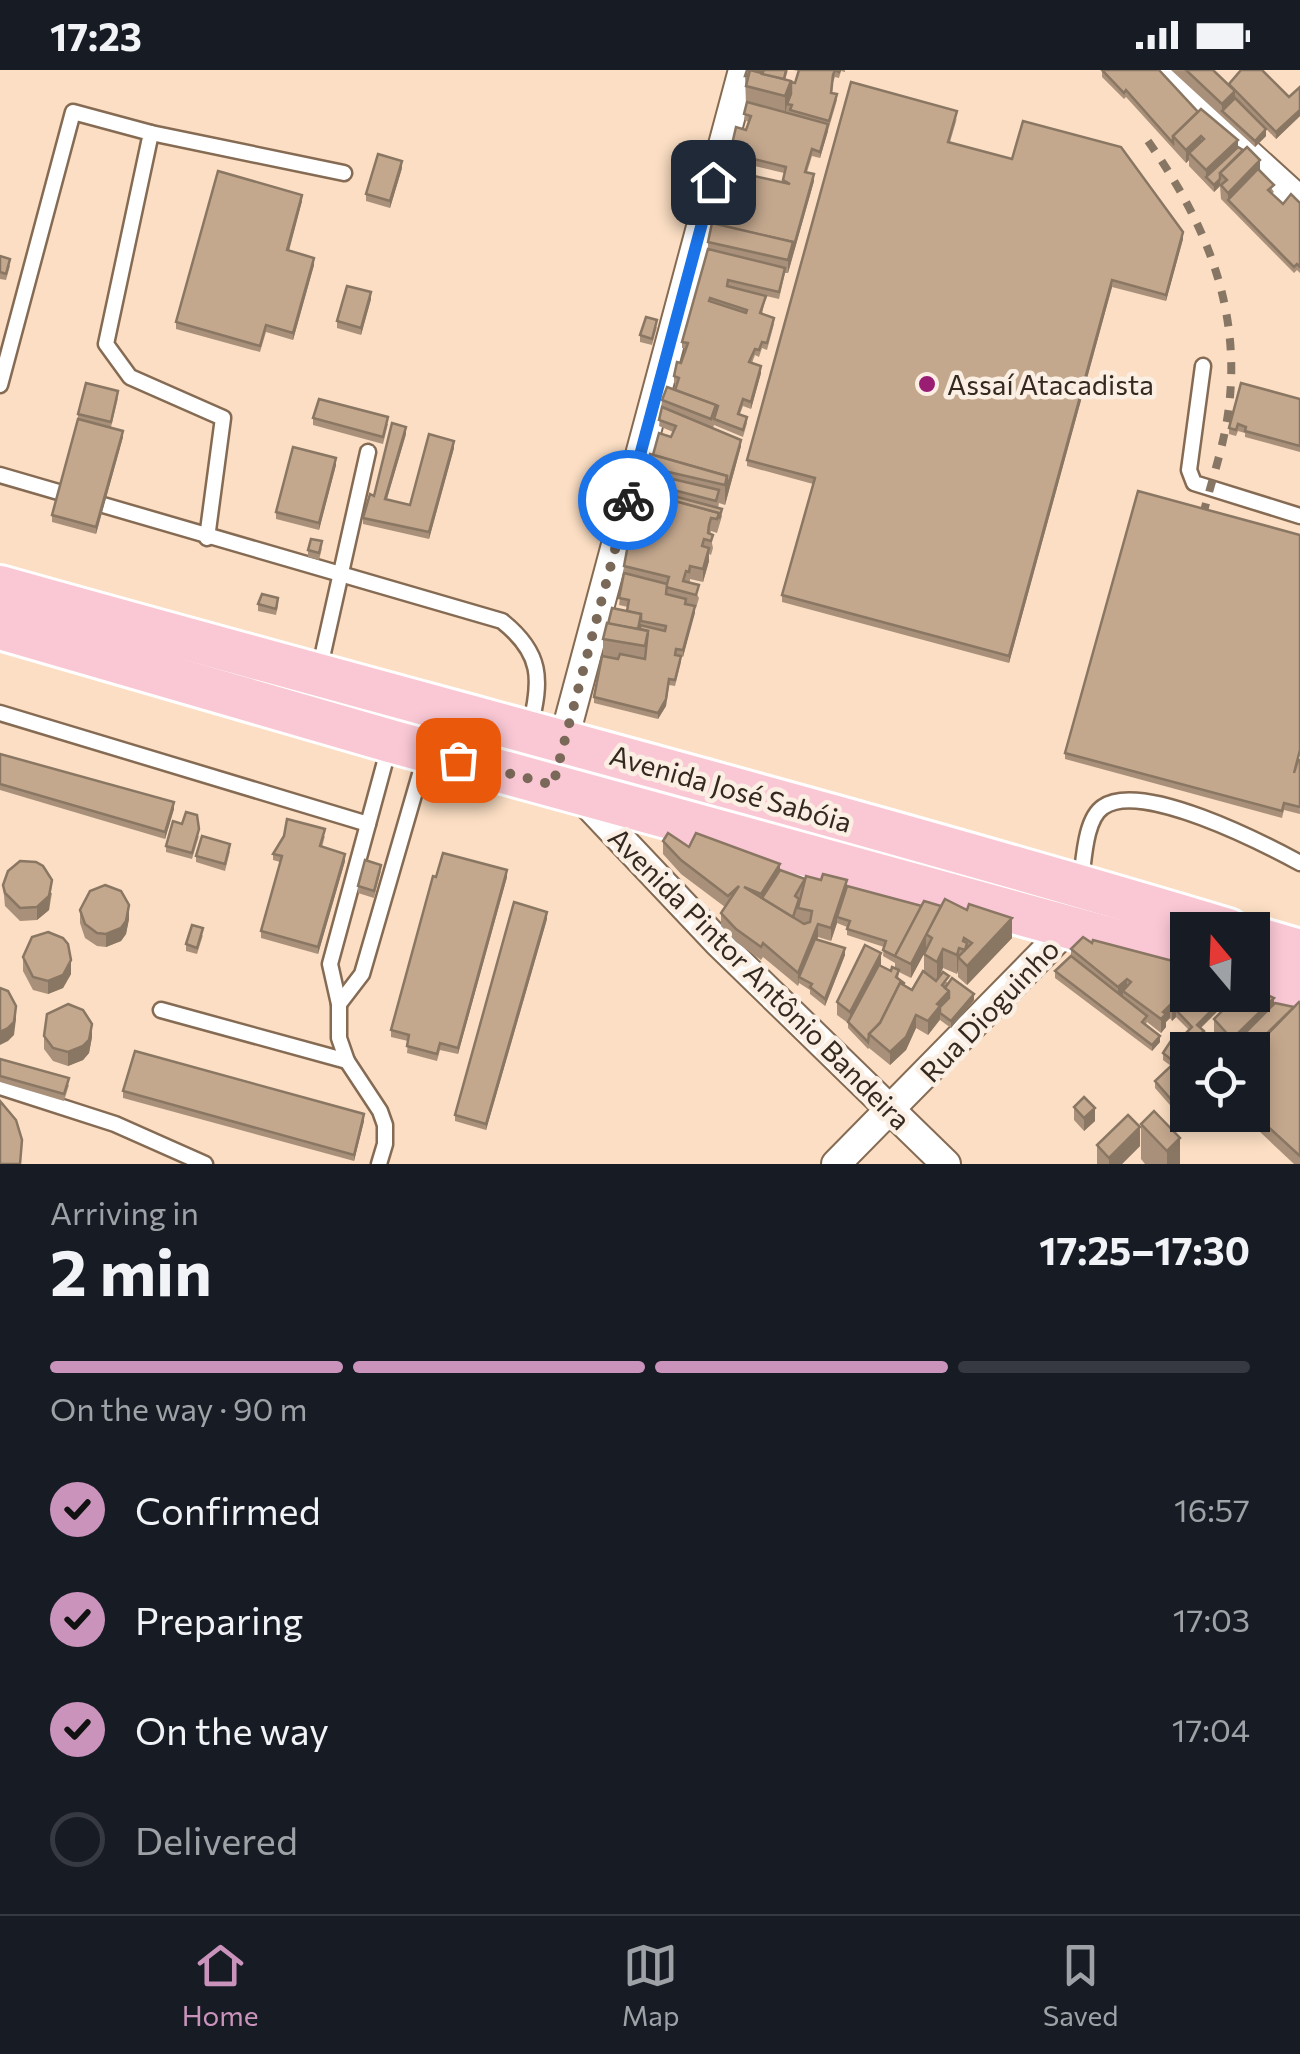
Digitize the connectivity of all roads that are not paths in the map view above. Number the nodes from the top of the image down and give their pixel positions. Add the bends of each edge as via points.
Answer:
1 (743, 70) edge
2 (1156, 70) edge
3 (151, 133) junction
4 (344, 173) dead end
5 (1300, 201) edge
6 (1203, 366) dead end
7 (0, 385) edge
8 (368, 452) dead end
9 (0, 475) edge
10 (1300, 516) edge
11 (207, 538) junction
12 (340, 576) junction
13 (0, 587) edge
14 (0, 628) edge
15 (318, 677) junction
16 (0, 713) edge
17 (415, 725) junction
18 (546, 737) junction
19 (564, 788) junction
20 (368, 824) junction
21 (1300, 862) edge
22 (1080, 886) junction
23 (1170, 913) edge
24 (1068, 929) junction
25 (1270, 943) edge
26 (1300, 952) edge
27 (1170, 955) edge
28 (1270, 982) edge
29 (1300, 990) edge
30 (339, 1004) junction
31 (161, 1010) dead end
32 (347, 1061) junction
33 (0, 1086) edge
34 (892, 1110) junction
35 (206, 1164) edge
36 (378, 1164) edge
37 (836, 1164) edge
38 (946, 1164) edge

1 - 18 street
2 - 5 street
3 - 4 lane
3 - 7 lane via 73,112
3 - 11 lane via 106,344 130,378 223,418
6 - 10 lane via 1188,470 1194,483
8 - 12 lane
9 - 11 lane
11 - 12 lane
12 - 15 lane
12 - 18 lane via 502,621 533,655
13 - 15 main road, Avenida José Sabóia
14 - 17 main road, Avenida José Sabóia
15 - 17 main road, Avenida José Sabóia
16 - 20 lane
17 - 18 main road, Avenida José Sabóia
17 - 19 main road, Avenida José Sabóia
17 - 20 lane
17 - 30 lane via 362,974
18 - 19 street
18 - 22 main road, Avenida José Sabóia
19 - 24 main road, Avenida José Sabóia
19 - 34 street, Avenida Pintor Antônio Bandeira
20 - 30 lane via 330,964
21 - 22 lane via 1224,824 1120,800 1093,819
22 - 23 main road, Avenida José Sabóia
22 - 24 street, Rua Dioguinho
24 - 27 main road, Avenida José Sabóia
24 - 34 street, Rua Dioguinho
25 - 26 main road
28 - 29 main road
30 - 32 lane
31 - 32 lane
32 - 36 lane via 385,1125
33 - 35 lane via 115,1124
34 - 37 street, Rua Dioguinho
34 - 38 street, Avenida Pintor Antônio Bandeira

